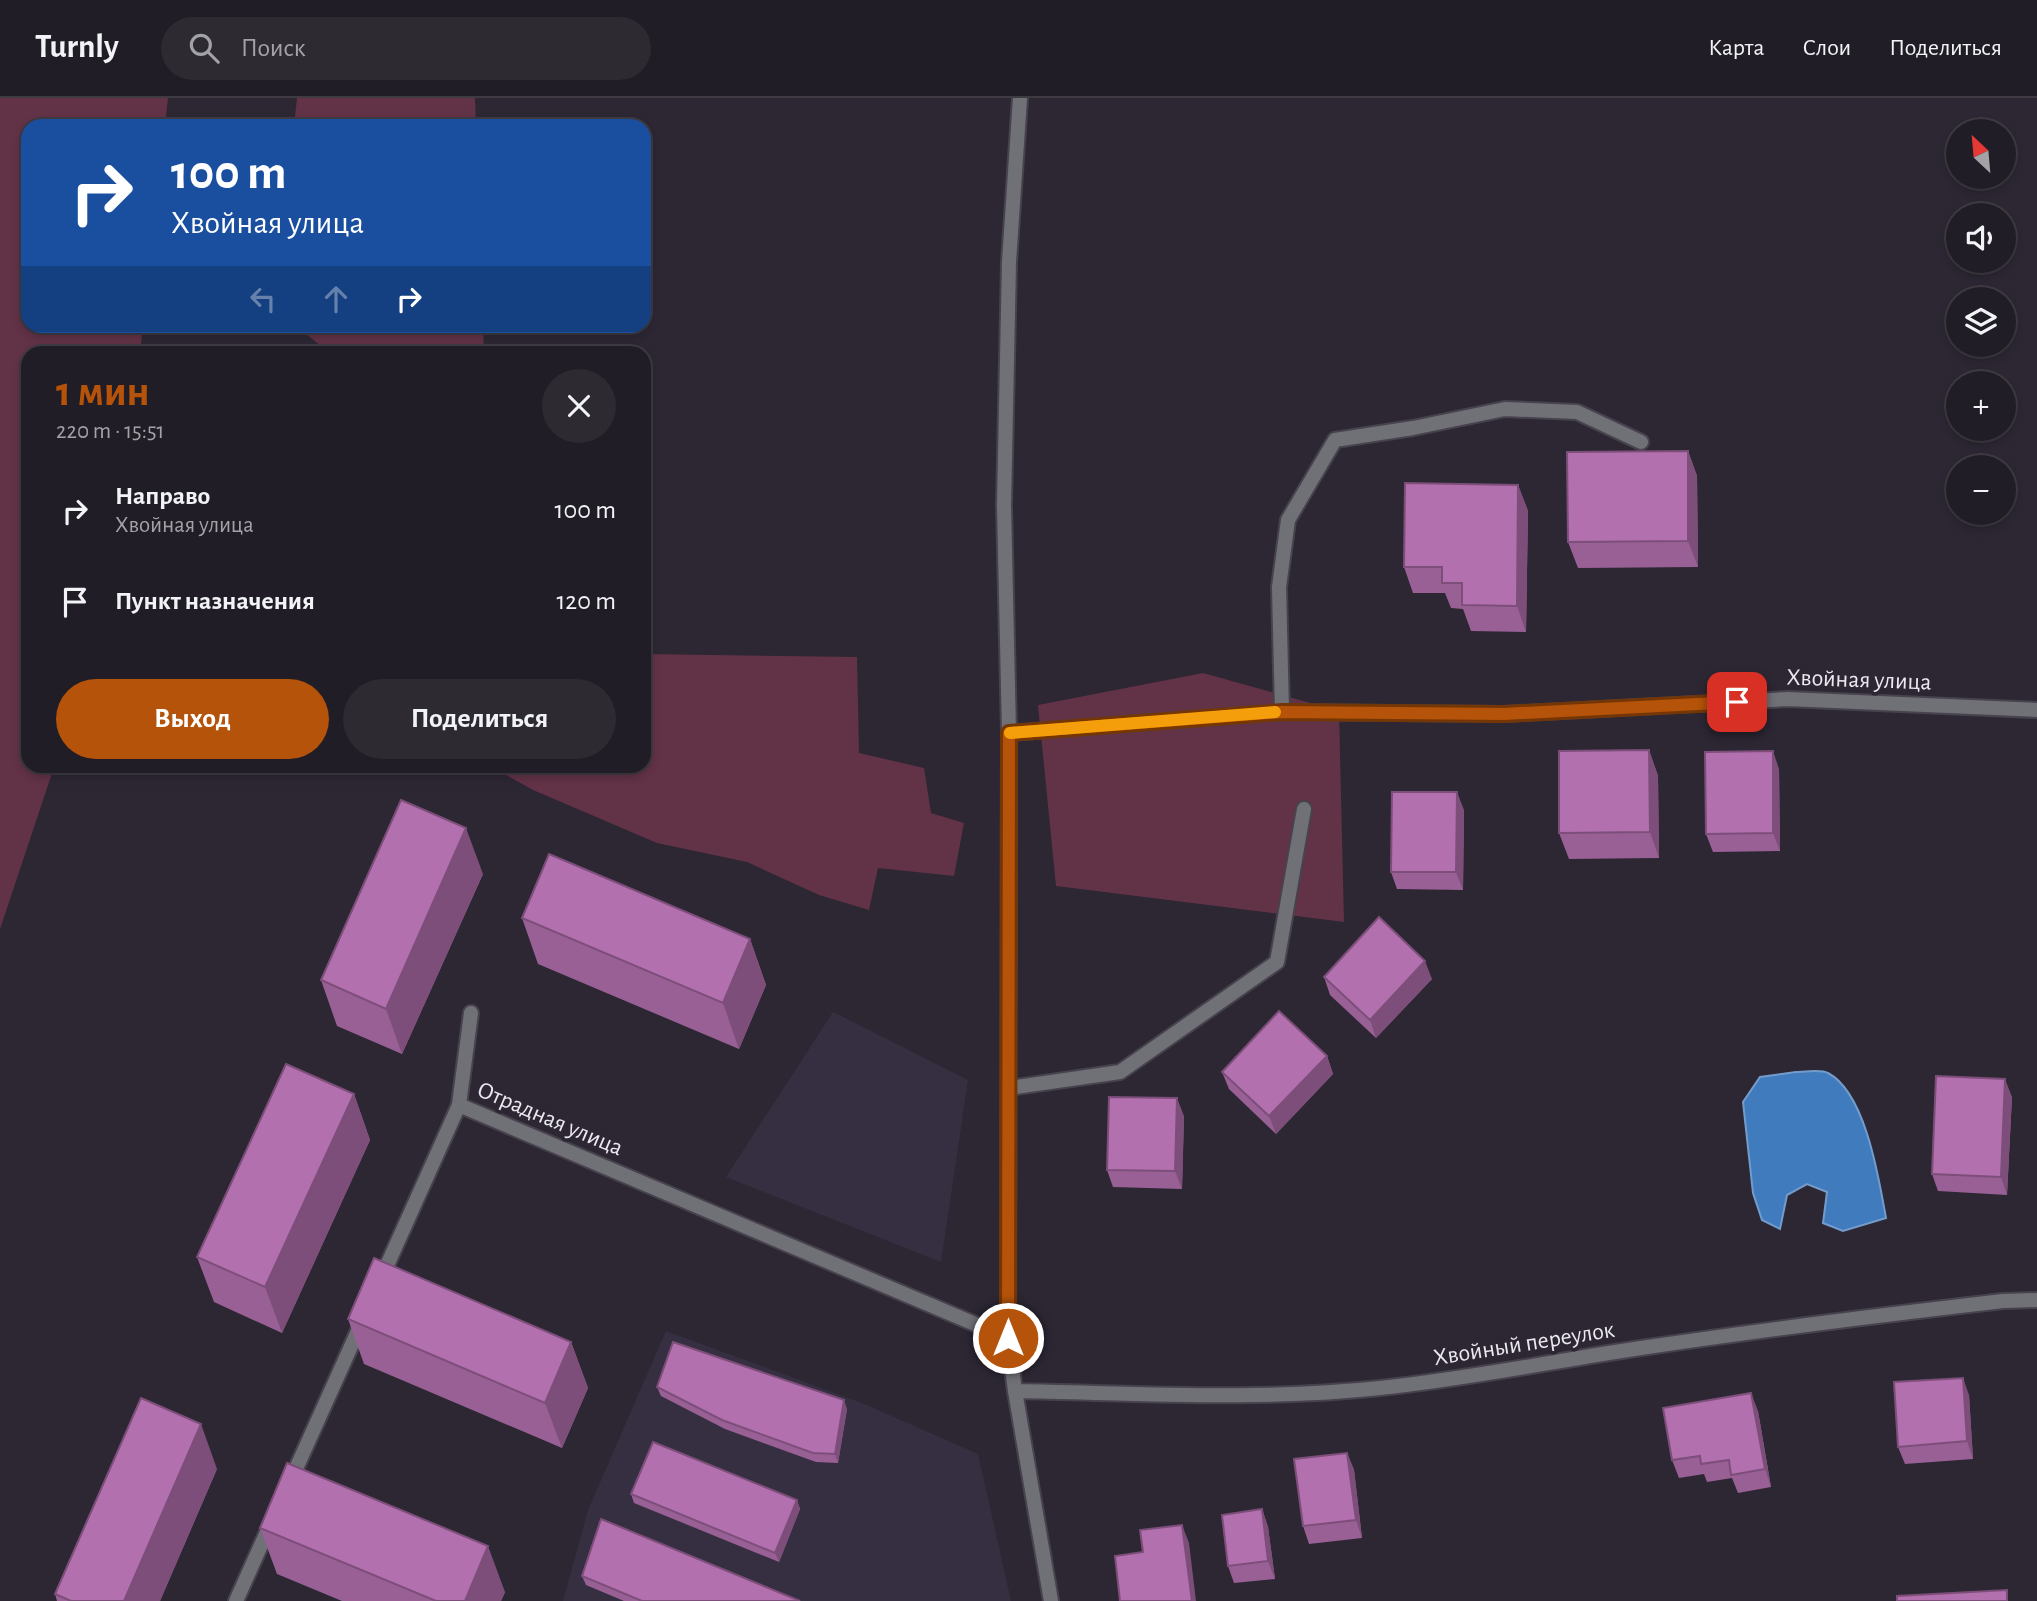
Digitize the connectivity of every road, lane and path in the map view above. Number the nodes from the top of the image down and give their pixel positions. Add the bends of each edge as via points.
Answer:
1 (1020, 98) edge
2 (1641, 442) dead end
3 (2037, 710) edge
4 (1282, 712) junction
5 (1009, 733) junction
6 (1304, 809) dead end
7 (471, 1013) dead end
8 (1009, 1088) junction
9 (458, 1105) junction
10 (2037, 1300) edge
11 (1008, 1338) junction
12 (1015, 1391) junction
13 (236, 1601) edge
14 (1051, 1601) edge

1 - 5 street via 1009,262 1004,505
2 - 4 street via 1577,412 1505,409 1335,440 1288,520 1279,587
3 - 4 street, Хвойная улица via 1788,699 1504,714
4 - 5 street, Хвойная улица
5 - 8 street
6 - 8 street via 1277,962 1120,1072
7 - 9 street
8 - 11 street
9 - 11 street, Отрадная улица
9 - 13 street, Отрадная улица
10 - 12 street, Хвойный переулок via 1775,1328 1379,1388 1278,1396
11 - 12 street
12 - 14 street

